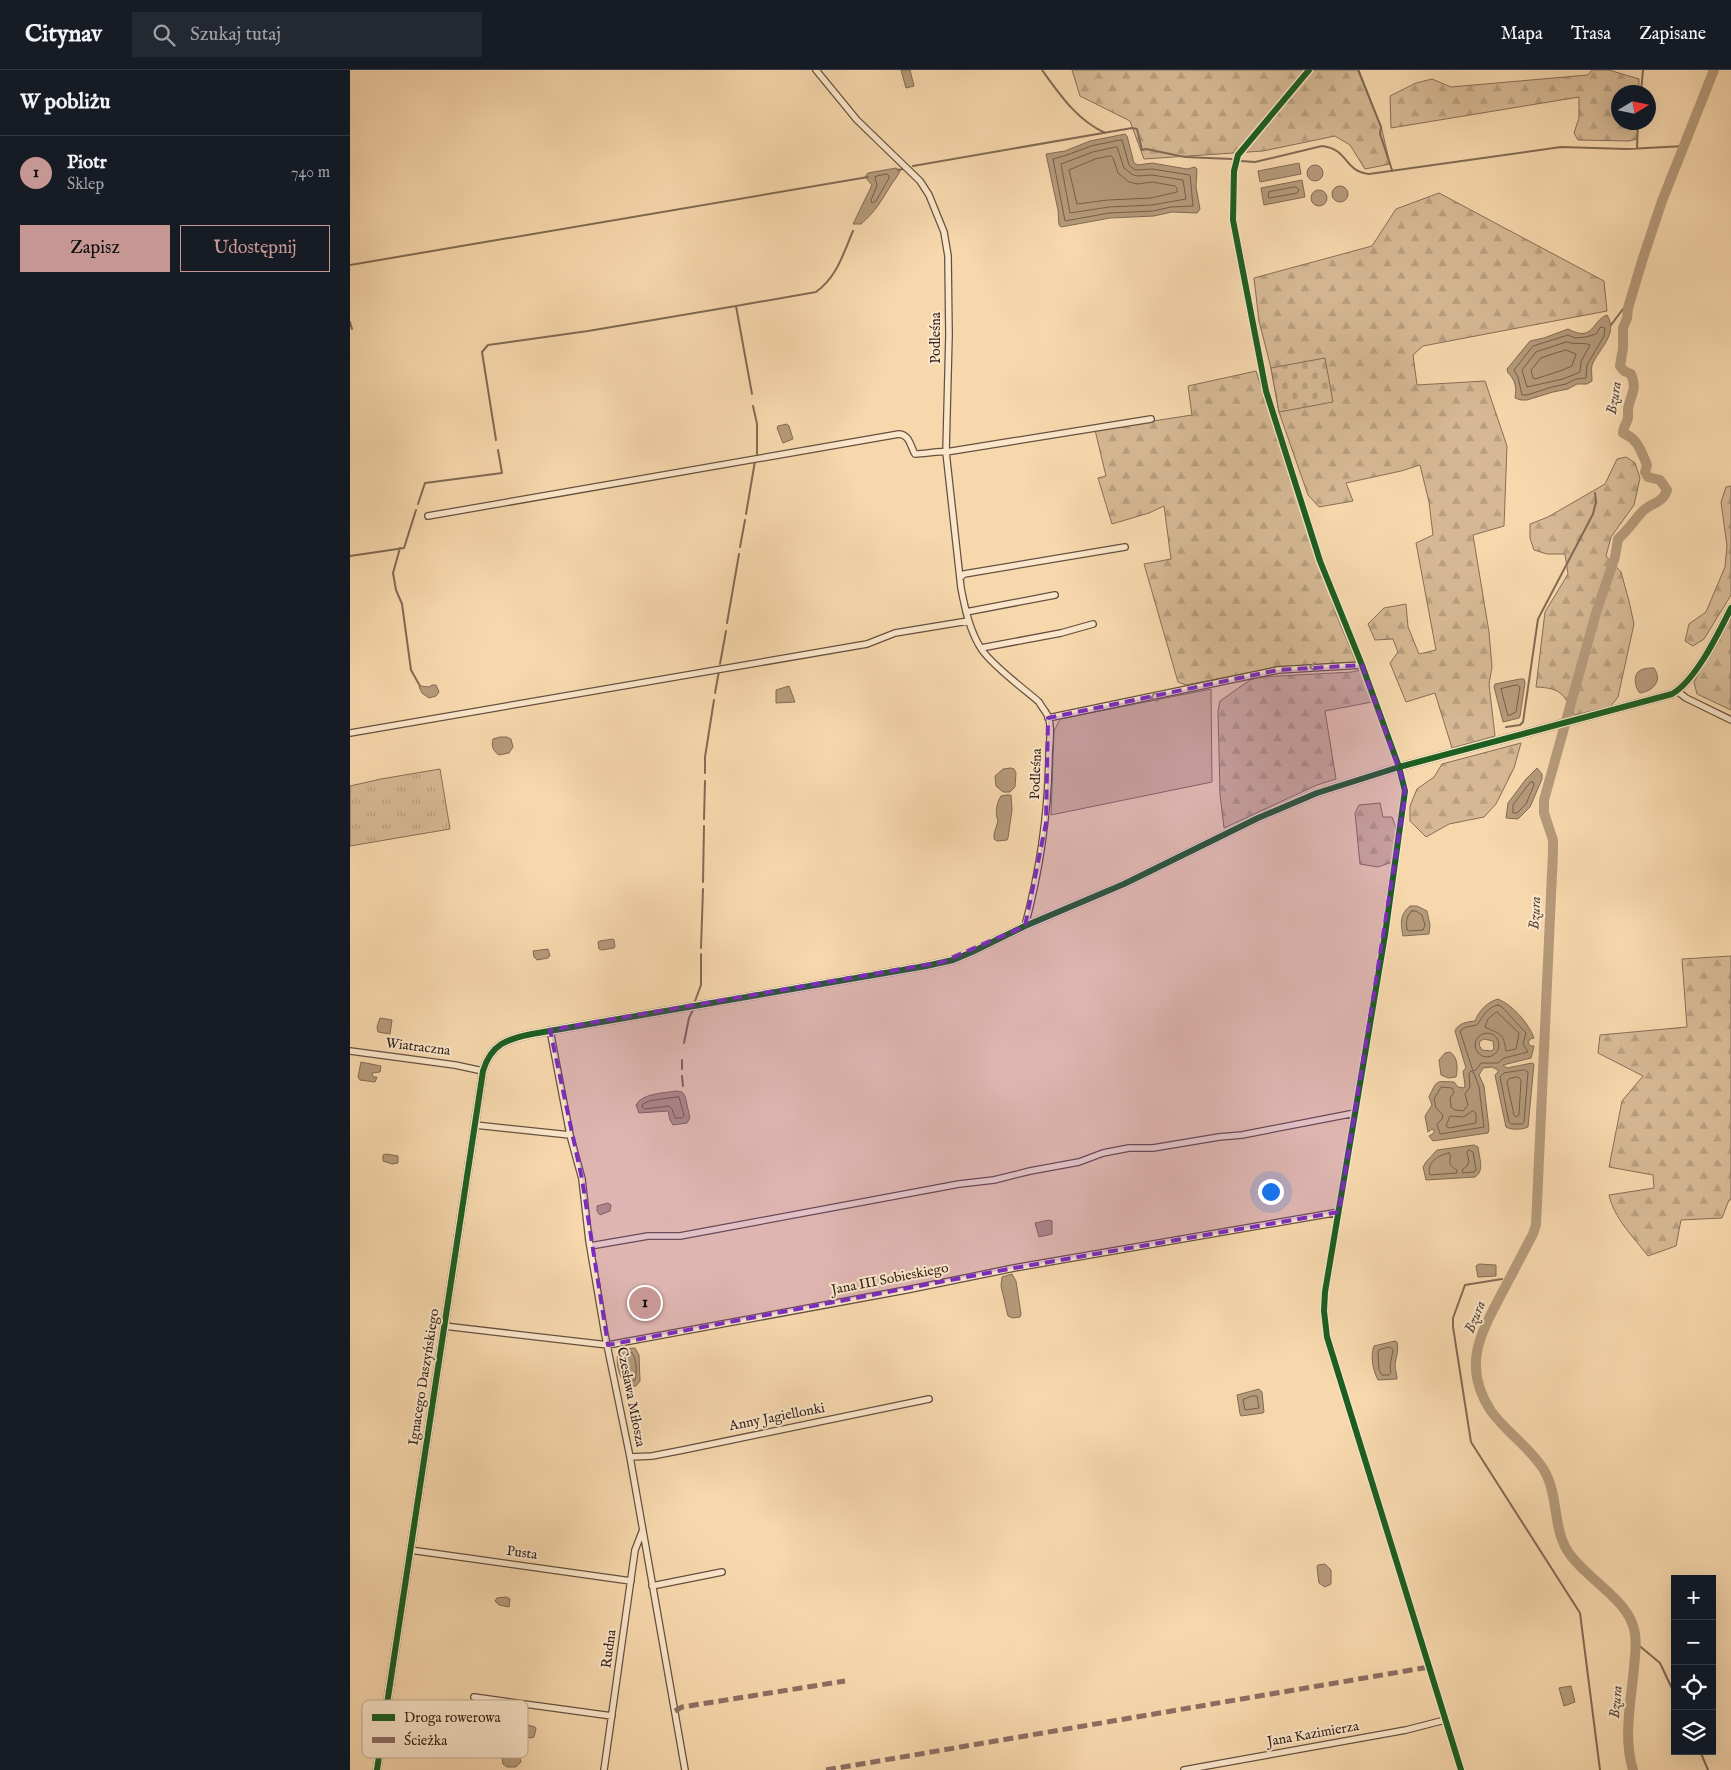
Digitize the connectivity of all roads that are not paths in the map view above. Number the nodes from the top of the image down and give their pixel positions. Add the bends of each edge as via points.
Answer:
1 (816, 70) edge
2 (1309, 70) edge
3 (1151, 419) dead end
4 (946, 452) junction
5 (428, 516) dead end
6 (1125, 547) dead end
7 (960, 578) junction
8 (1056, 595) dead end
9 (1731, 608) edge
10 (966, 612) junction
11 (968, 621) junction
12 (1093, 624) dead end
13 (981, 648) junction
14 (1362, 665) junction
15 (1677, 691) junction
16 (1048, 718) junction
17 (1731, 720) edge
18 (350, 733) edge
19 (1399, 767) junction
20 (1025, 926) junction
21 (550, 1030) junction
22 (350, 1051) edge
23 (483, 1071) junction
24 (1356, 1113) junction
25 (474, 1125) junction
26 (570, 1136) junction
27 (1339, 1212) junction
28 (590, 1246) junction
29 (444, 1326) junction
30 (608, 1345) junction
31 (929, 1399) dead end
32 (630, 1457) junction
33 (642, 1532) junction
34 (410, 1550) junction
35 (722, 1572) dead end
36 (631, 1581) junction
37 (652, 1586) junction
38 (474, 1696) dead end
39 (388, 1700) edge
40 (502, 1700) edge
41 (528, 1704) edge
42 (612, 1716) junction
43 (1445, 1720) junction
44 (604, 1770) edge
45 (684, 1770) edge
46 (1184, 1770) edge
47 (1461, 1770) edge

1 - 4 street, Podleśna via 858,120 920,181 944,232 948,256 949,335
2 - 14 street via 1238,155 1234,171 1233,220 1266,391 1320,561
3 - 4 street
4 - 5 street via 915,454 908,438 899,434
4 - 7 street, Podleśna
6 - 7 street via 964,574
7 - 10 street, Podleśna
8 - 10 street
9 - 15 street via 1693,675
10 - 11 street, Podleśna
11 - 13 street, Podleśna
11 - 18 street via 896,633 867,644
12 - 13 street
13 - 16 street, Podleśna via 1039,702
14 -> 16 street via 1268,672
14 - 19 street
15 - 17 street
15 - 19 street, Ignacego Daszyńskiego via 1665,697
16 - 20 street, Podleśna via 1046,823
19 - 20 street, Ignacego Daszyńskiego via 1285,806 1124,884
19 - 24 street via 1405,786 1404,804
20 - 21 street, Ignacego Daszyńskiego via 972,952 942,962
21 - 23 street, Ignacego Daszyńskiego via 505,1041 492,1052
21 - 26 street, Czesława Miłosza
22 - 23 street, Wiatraczna
23 - 25 street, Ignacego Daszyńskiego
24 - 27 street
24 - 28 street via 1242,1135 1153,1148 1129,1148 994,1180 680,1236 648,1236
25 - 26 street
25 - 29 street, Ignacego Daszyńskiego
26 - 28 street, Czesława Miłosza via 582,1180
27 - 30 street, Jana III Sobieskiego via 1014,1268
27 - 43 street via 1325,1292 1326,1337
28 - 30 street, Czesława Miłosza
29 - 30 street, Jana III Sobieskiego
29 - 34 street, Ignacego Daszyńskiego
30 - 32 street, Czesława Miłosza
31 - 32 street, Anny Jagiellonki via 652,1456
32 - 33 street, Czesława Miłosza
33 - 36 street, Rudna via 635,1550
33 - 37 street, Czesława Miłosza
34 - 36 street, Pusta
34 - 39 street, Ignacego Daszyńskiego
35 - 37 street
36 - 42 street, Rudna
37 - 45 street, Czesława Miłosza
38 - 40 street
41 - 42 street
42 - 44 street, Rudna
43 - 46 street, Jana Kazimierza
43 - 47 street

